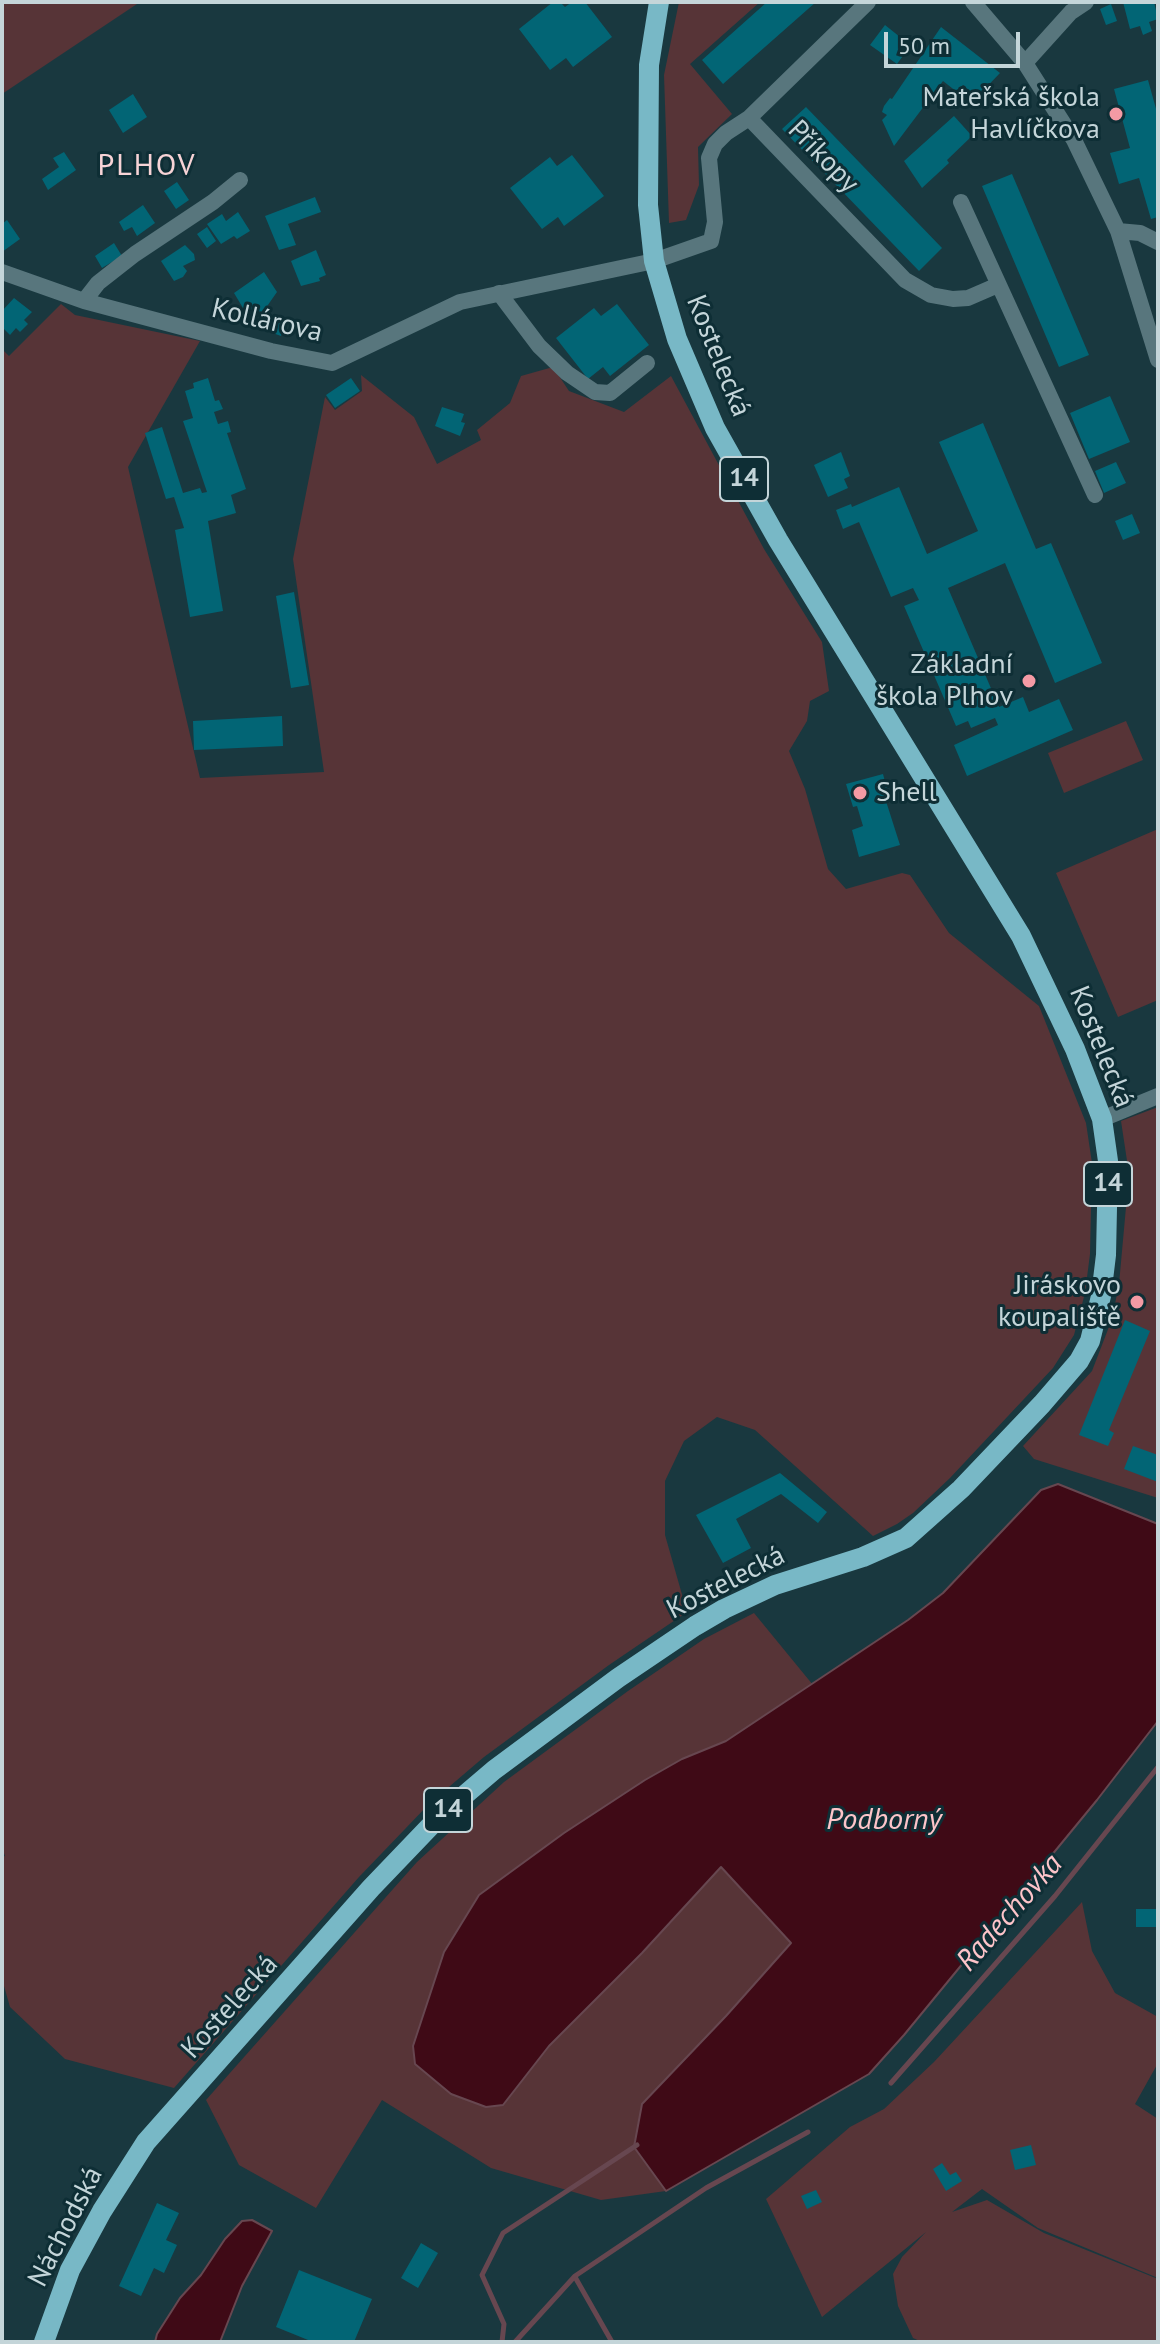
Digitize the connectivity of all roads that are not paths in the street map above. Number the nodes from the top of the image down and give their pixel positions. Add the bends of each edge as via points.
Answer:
1 (659, 2) edge
2 (868, 2) edge
3 (973, 2) edge
4 (1086, 2) edge
5 (1025, 63) junction
6 (749, 118) junction
7 (240, 180) dead end
8 (961, 202) dead end
9 (1118, 231) junction
10 (1158, 242) edge
11 (654, 261) junction
12 (2, 272) edge
13 (998, 285) junction
14 (499, 293) junction
15 (84, 301) junction
16 (1158, 360) edge
17 (647, 363) dead end
18 (1095, 495) dead end
19 (1158, 1096) edge
20 (1102, 1119) junction
21 (146, 2142) joint
22 (44, 2342) edge

1 - 11 main road, Kostelecká / 14 via 649,65 647,146
2 - 6 street, Příkopy
3 - 5 street
4 - 5 street
5 - 9 street via 1074,140
6 - 11 street, Kollárova via 726,133 709,158 715,222 711,241
6 - 13 street, Příkopy via 905,280 931,295 953,299
7 - 15 street via 121,265
8 - 13 street
9 - 10 street
9 - 16 street
11 - 14 street, Kollárova
11 - 20 main road, Kostelecká / 14 via 677,339 715,428 1021,936
12 - 15 street, Kollárova
13 - 18 street
14 - 15 street, Kollárova via 460,302 332,363
14 - 17 street via 539,346 595,392 610,393
19 - 20 street
20 - 21 main road, Kostelecká / 14 via 1108,1208 1101,1296 1090,1341 1042,1404 906,1538 724,1609 618,1678 494,1770 406,1851
21 - 22 main road, Náchodská / 14 via 70,2270

